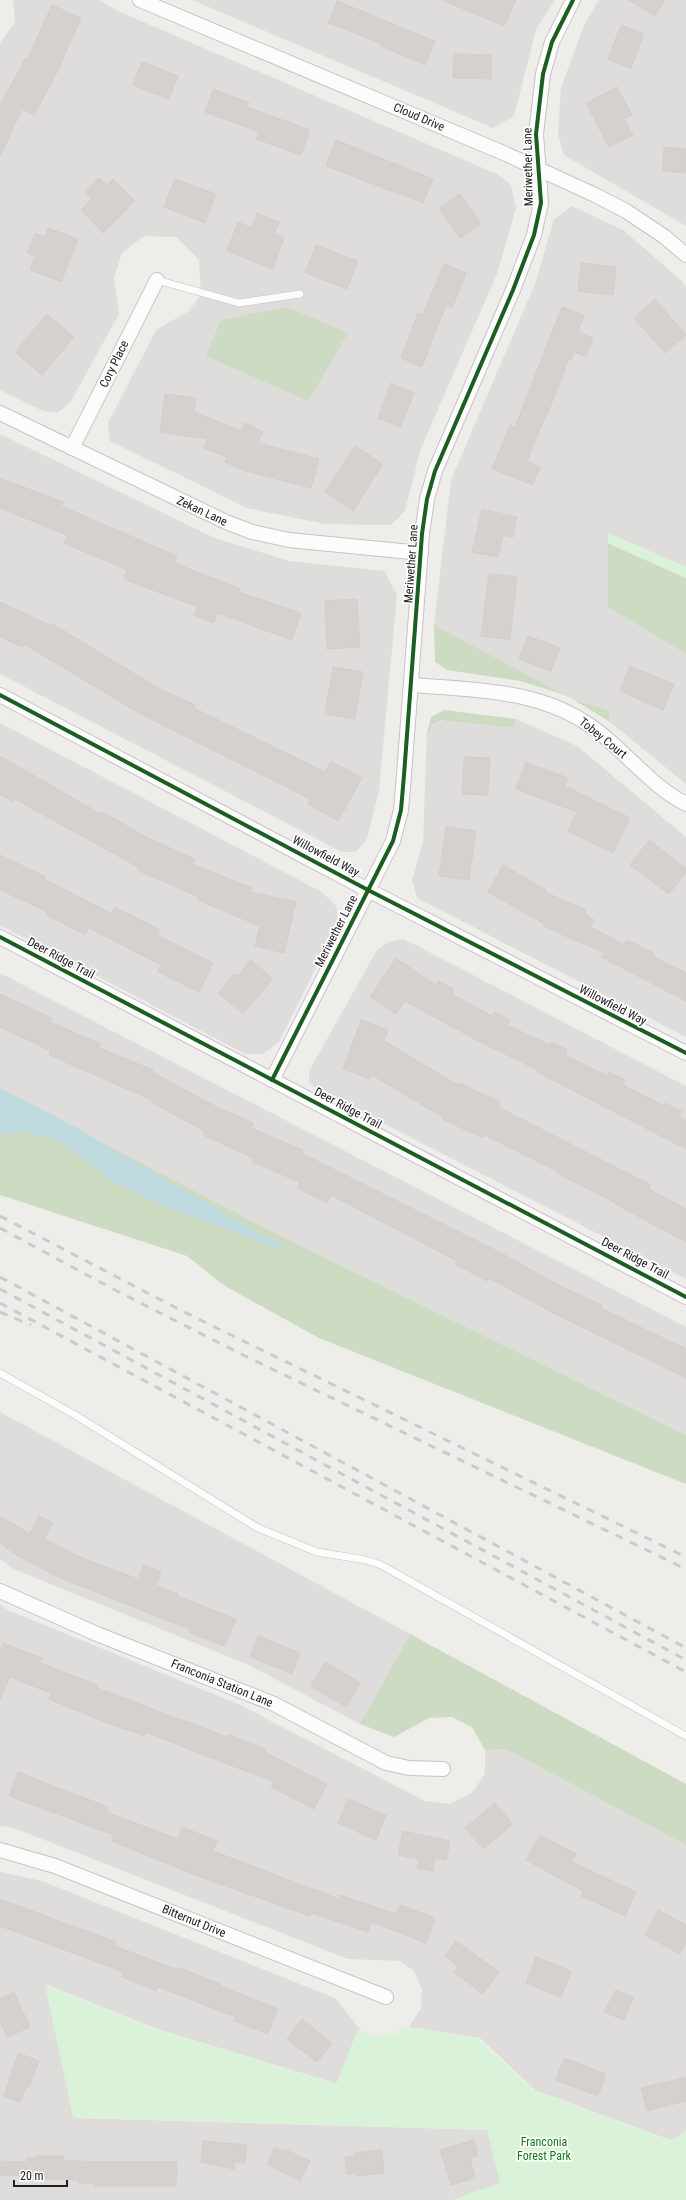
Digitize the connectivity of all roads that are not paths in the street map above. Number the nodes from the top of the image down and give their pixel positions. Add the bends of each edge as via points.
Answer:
1 (140, 0) edge
2 (573, 0) edge
3 (539, 171) junction
4 (686, 255) edge
5 (157, 280) joint
6 (300, 294) dead end
7 (0, 413) edge
8 (72, 448) junction
9 (421, 553) junction
10 (412, 685) junction
11 (0, 695) edge
12 (686, 804) edge
13 (368, 890) junction
14 (0, 938) edge
15 (686, 1054) edge
16 (272, 1080) junction
17 (686, 1297) edge
18 (0, 1373) edge
19 (0, 1591) edge
20 (686, 1736) edge
21 (443, 1769) dead end
22 (0, 1850) edge
23 (386, 1997) dead end

1 - 3 street, Cloud Drive via 506,154
2 - 3 street, Meriwether Lane via 552,42 543,74 536,134
3 - 4 street, Cloud Drive via 626,211 665,237
3 - 9 street, Meriwether Lane via 541,203 529,250 435,471 427,499
5 - 6 lane via 239,303
5 - 8 street, Cory Place
7 - 8 street, Zekan Lane
8 - 9 street, Zekan Lane via 252,532 289,540
9 - 10 street, Meriwether Lane
10 - 12 street, Tobey Court via 507,692 552,704 595,729 664,790
10 - 13 street, Meriwether Lane via 401,810 393,841
11 - 13 street, Willowfield Way
13 - 15 street, Willowfield Way
13 - 16 street, Meriwether Lane
14 - 16 street, Deer Ridge Trail
16 - 17 street, Deer Ridge Trail
18 - 20 lane via 75,1415 258,1528 317,1552 381,1564
19 - 21 street, Franconia Station Lane via 97,1634 274,1704 386,1763 409,1768
22 - 23 street, Bitternut Drive via 55,1866

